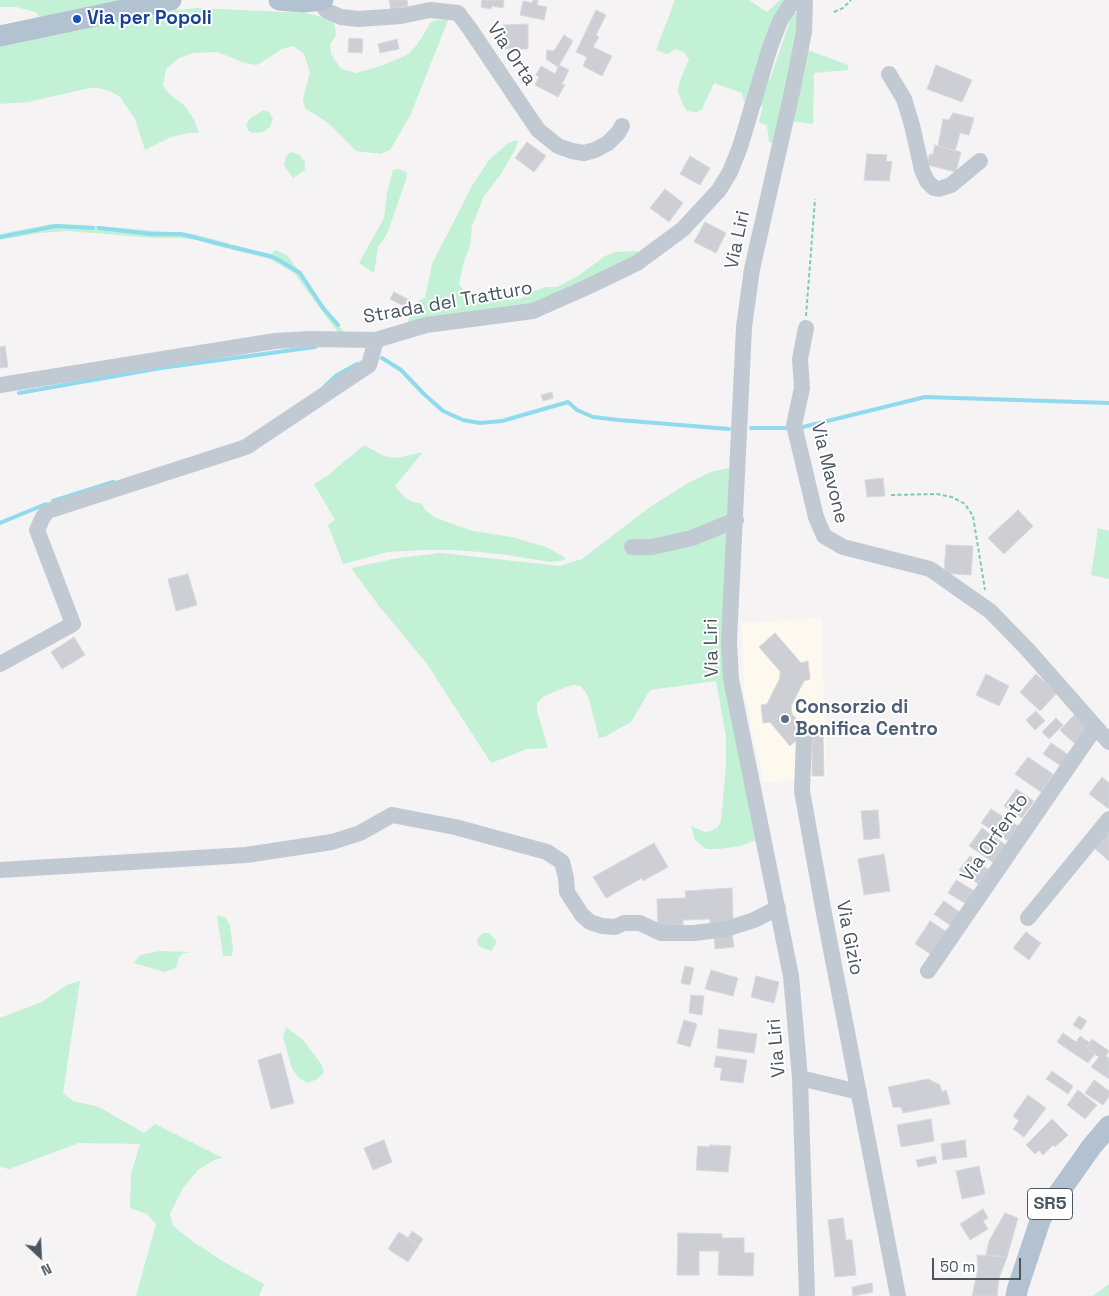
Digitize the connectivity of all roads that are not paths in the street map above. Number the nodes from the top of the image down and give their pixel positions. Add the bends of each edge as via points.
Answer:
1 (124, 0) edge
2 (171, 0) edge
3 (279, 0) edge
4 (799, 0) edge
5 (805, 0) edge
6 (321, 1) edge
7 (83, 19) junction
8 (0, 36) edge
9 (889, 74) dead end
10 (622, 126) dead end
11 (980, 162) dead end
12 (806, 328) road end
13 (376, 340) junction
14 (0, 385) edge
15 (736, 520) junction
16 (632, 547) dead end
17 (0, 664) edge
18 (1095, 728) junction
19 (804, 739) dead end
20 (1109, 742) edge
21 (1109, 819) edge
22 (0, 870) edge
23 (778, 908) junction
24 (1028, 918) dead end
25 (928, 971) dead end
26 (800, 1078) junction
27 (859, 1092) junction
28 (1109, 1126) edge
29 (807, 1296) edge
30 (898, 1296) edge
31 (1016, 1296) edge

1 - 7 street via 91,10
2 - 7 main road
3 - 6 main road
4 - 13 street, Strada del Tratturo via 791,4 780,21 730,172 719,190 683,229 637,263 533,311 426,325
5 - 15 street, Via Liri via 804,32 752,269 744,327
6 - 10 street, Via Orta via 327,11 358,19 430,10 458,13 538,130 558,146 584,153 596,150 608,143
7 - 8 main road
9 - 11 street via 904,100 922,170 934,188 951,185
12 - 18 street, Via Mavone via 800,359 802,388 794,425 816,518 824,536 843,546 930,568 988,610 1028,650
13 - 14 street, Strada del Tratturo via 275,341
13 - 17 street via 369,365 246,447 48,511 37,530 73,624
15 - 16 street via 692,538 652,547
15 - 23 street, Via Liri via 729,641 731,679
18 - 20 street, Via Mavone
18 - 25 street, Via Orfento
19 - 27 street, Via Gizio via 802,791
21 - 24 street
22 - 23 street via 246,855 332,842 392,815 455,827 547,852 562,862 567,892 582,915 602,926 640,923 661,933 694,933 726,929
23 - 26 street, Via Liri via 791,976
26 - 27 street
26 - 29 street, Via Liri
27 - 30 street, Via Gizio
28 - 31 main road, SR5 via 1041,1218

